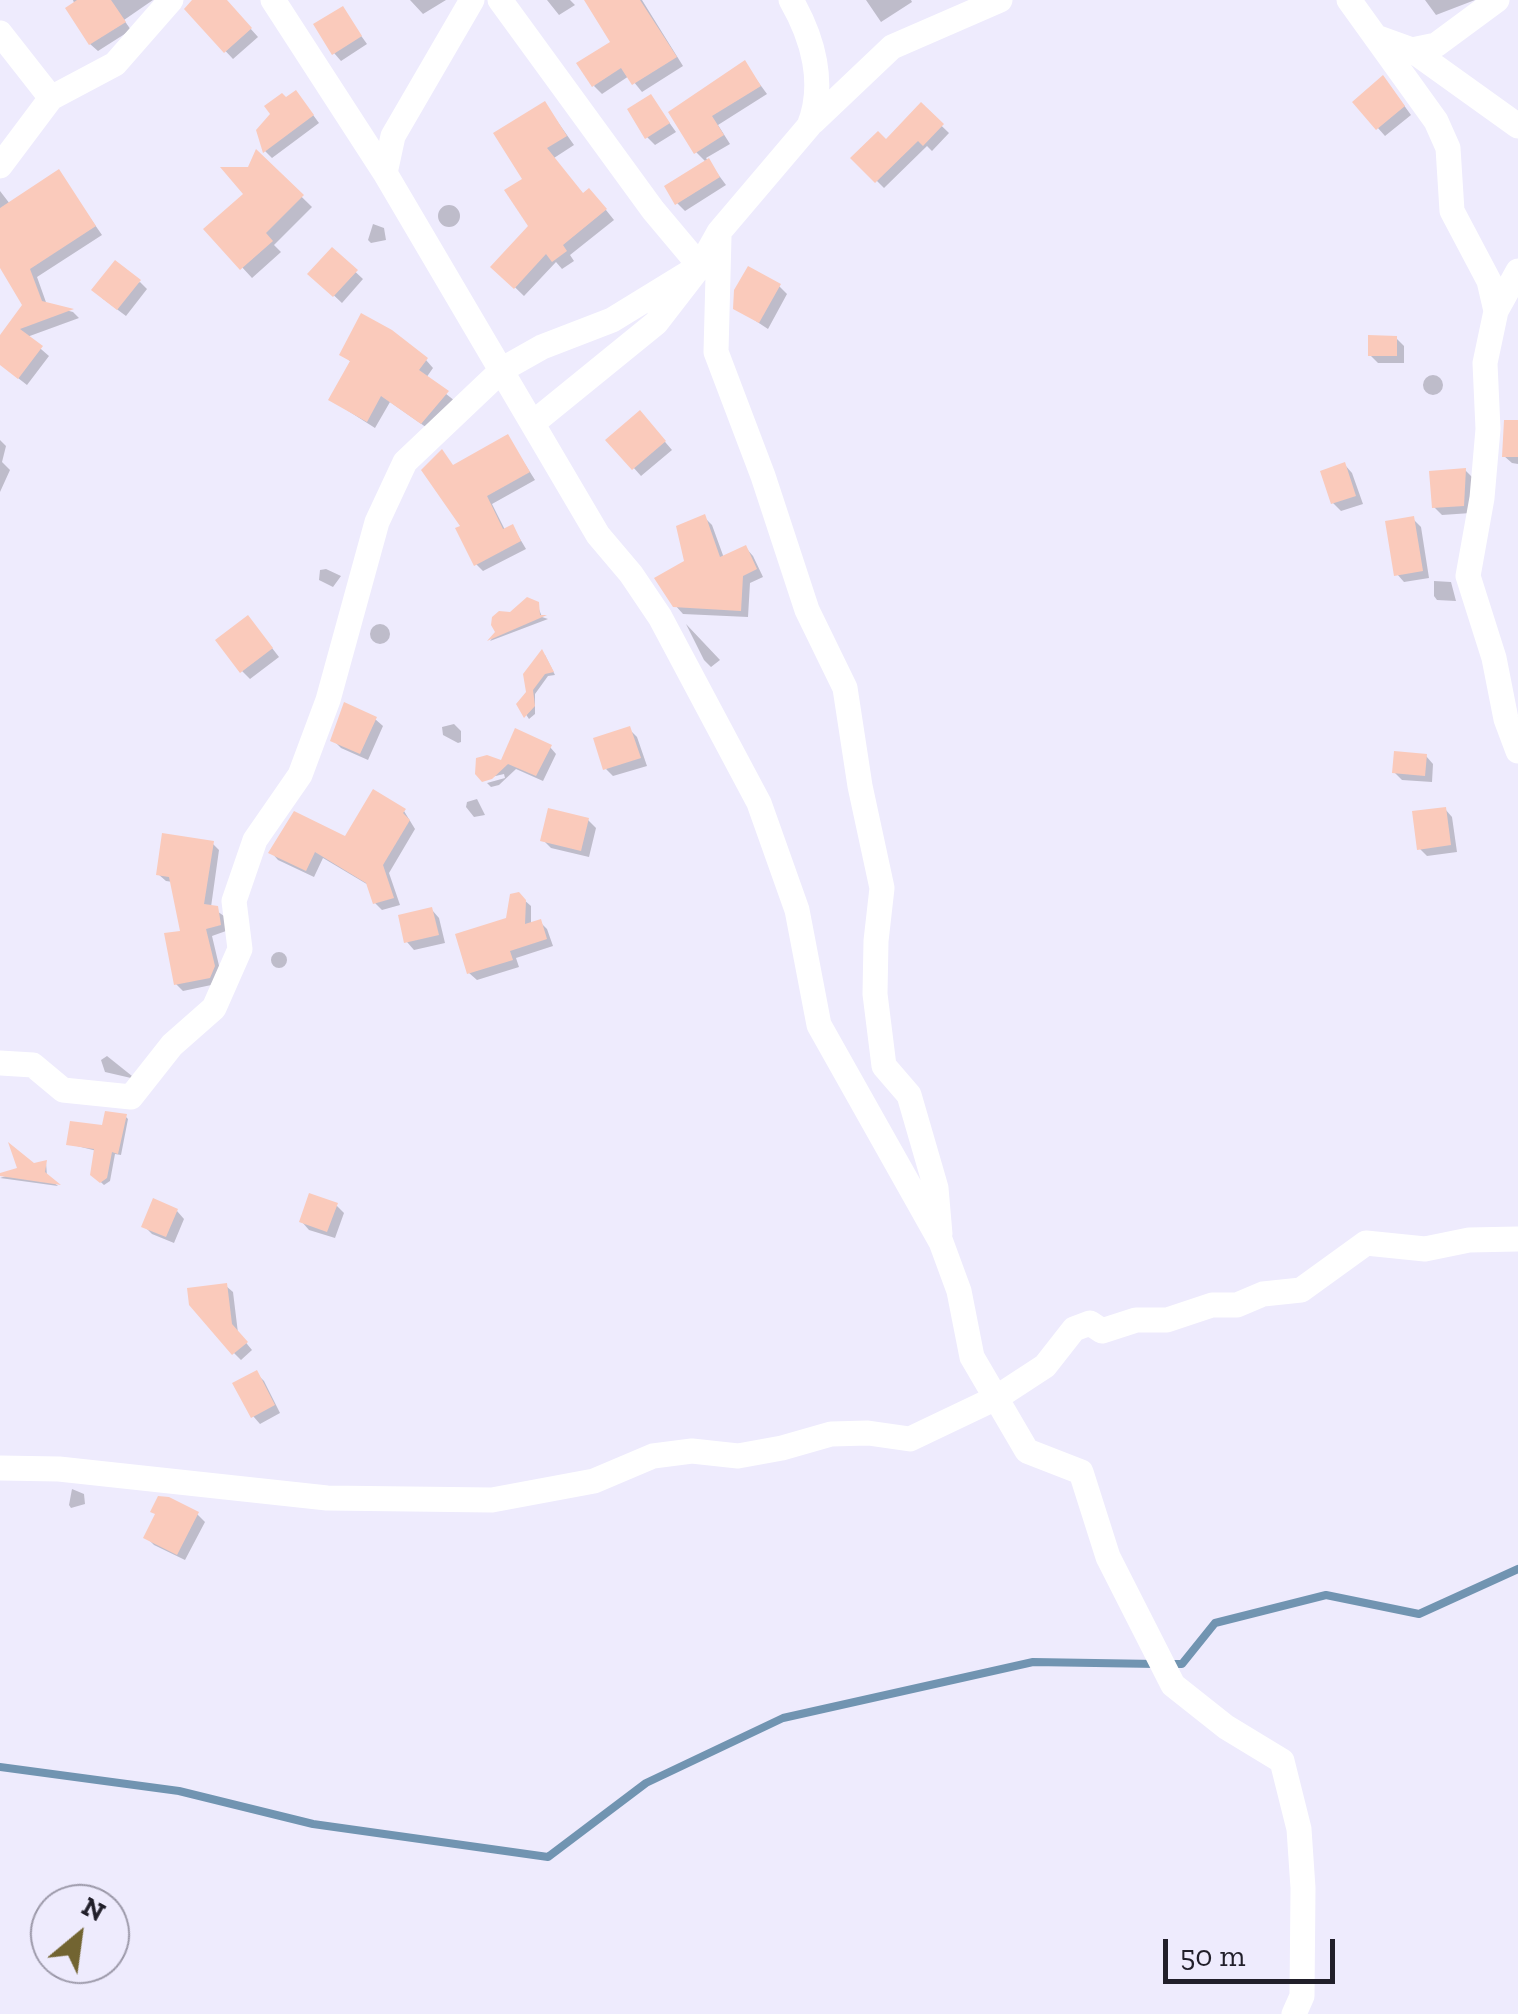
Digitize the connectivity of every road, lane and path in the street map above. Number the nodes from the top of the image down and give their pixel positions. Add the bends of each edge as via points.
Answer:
1 (171, 0) edge
2 (273, 0) edge
3 (472, 0) edge
4 (500, 0) edge
5 (791, 0) edge
6 (1000, 0) edge
7 (1349, 0) edge
8 (1498, 0) edge
9 (0, 33) edge
10 (1375, 36) junction
11 (1412, 50) junction
12 (51, 98) junction
13 (809, 126) junction
14 (1518, 126) edge
15 (0, 166) edge
16 (384, 173) junction
17 (719, 232) junction
18 (700, 266) junction
19 (1518, 271) edge
20 (1496, 310) junction
21 (502, 369) junction
22 (532, 423) junction
23 (1518, 751) edge
24 (0, 1064) edge
25 (1518, 1239) edge
26 (940, 1242) junction
27 (996, 1398) junction
28 (0, 1468) edge
29 (1294, 2014) edge

1 - 12 street via 115,64
2 - 16 street
3 - 16 street via 392,136
4 - 18 street
5 - 13 street via 817,63 817,105
6 - 13 street via 892,47
7 - 10 street
8 - 11 street via 1436,44
9 - 12 street
10 - 11 street
10 - 20 street via 1448,148 1452,211
11 - 14 street
12 - 15 street
13 - 17 street
16 - 21 street
17 - 18 street
17 - 26 street via 716,352 807,610 844,688 882,888 875,994 884,1066 909,1095 936,1188
18 - 21 street via 612,320
18 - 22 street via 656,323
19 - 20 street
20 - 23 street via 1484,363 1488,429 1468,576
21 - 22 street
21 - 24 street via 405,462 377,522 300,775 254,840 234,901 240,949 214,1008 172,1045 131,1098 63,1090 33,1064
22 - 26 street via 598,535 660,617 759,803 797,910 819,1025
25 - 27 street via 1425,1249 1366,1242 1300,1290 1167,1320 1102,1330 1090,1323 1074,1328 1045,1366
26 - 27 street via 959,1291 972,1358
27 - 28 street via 910,1439 831,1434 738,1456 653,1456 594,1481 492,1500 327,1498
27 - 29 street via 1027,1451 1081,1472 1108,1557 1173,1685 1282,1761 1299,1830 1303,1888 1302,1996

